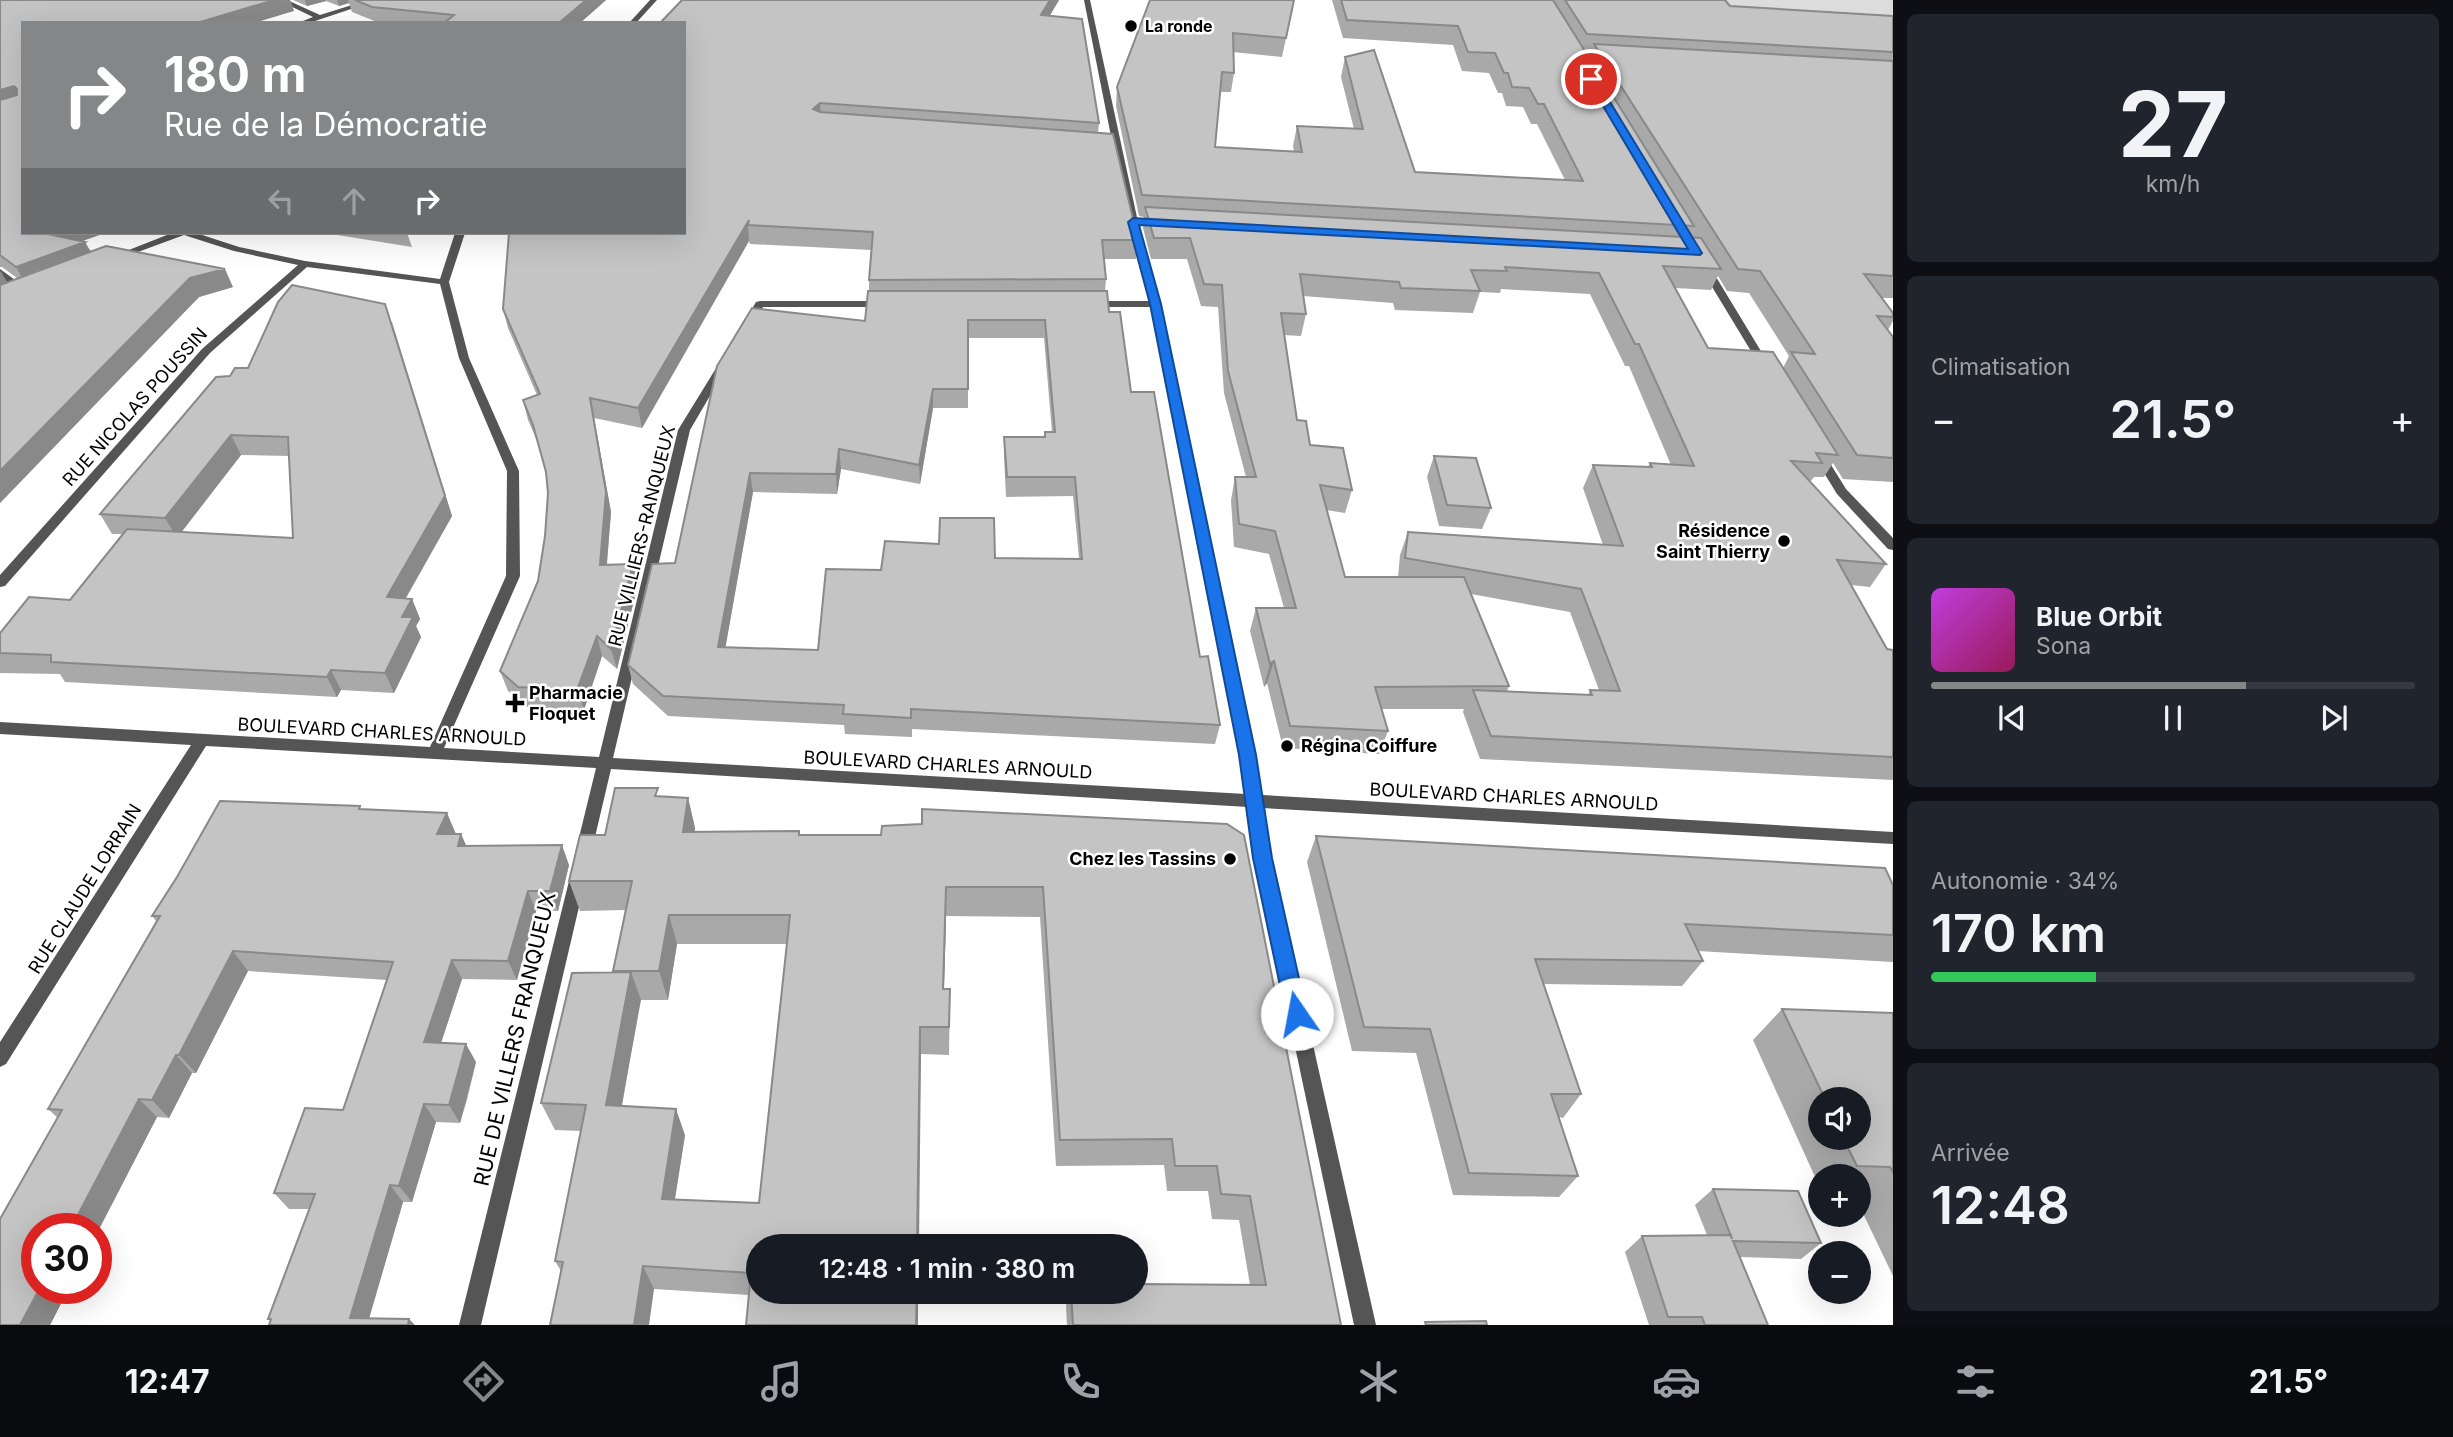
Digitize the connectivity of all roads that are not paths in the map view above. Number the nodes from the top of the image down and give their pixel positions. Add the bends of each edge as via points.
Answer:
1 (281, 0) edge
2 (375, 0) edge
3 (654, 0) edge
4 (1087, 0) edge
5 (319, 17) junction
6 (307, 21) edge
7 (634, 21) edge
8 (1104, 146) edge
9 (1118, 147) junction
10 (1133, 222) junction
11 (1147, 222) edge
12 (175, 235) edge
13 (193, 235) edge
14 (459, 235) edge
15 (1696, 253) edge
16 (102, 262) edge
17 (305, 264) junction
18 (0, 272) edge
19 (444, 282) junction
20 (38, 287) edge
21 (25, 292) junction
22 (12, 296) edge
23 (897, 304) edge
24 (1074, 304) edge
25 (1156, 304) junction
26 (739, 338) edge
27 (732, 350) edge
28 (1769, 372) edge
29 (1812, 444) edge
30 (1893, 546) edge
31 (0, 583) edge
32 (0, 728) edge
33 (202, 740) junction
34 (433, 754) junction
35 (606, 764) junction
36 (1254, 803) junction
37 (1893, 838) edge
38 (0, 1058) edge
39 (470, 1325) edge
40 (1365, 1325) edge

1 - 5 street
2 - 5 street
3 - 7 street
4 - 9 street
5 - 6 street
8 - 9 street
9 - 10 street
10 - 11 street
10 - 25 street
12 - 16 street
13 - 17 street
14 - 19 street
15 - 28 street
17 - 19 street
17 - 31 street, RUE NICOLAS POUSSIN via 205,351
18 - 21 street
19 - 34 street via 464,358 513,471 513,576
20 - 21 street
21 - 22 street
23 - 26 street via 760,304
24 - 25 street
25 - 36 street
27 - 35 street, RUE VILLIERS-RANQUEUX via 684,430
29 - 30 street via 1841,491
32 - 33 street, BOULEVARD CHARLES ARNOULD
33 - 34 street, BOULEVARD CHARLES ARNOULD
33 - 38 street, RUE CLAUDE LORRAIN
34 - 35 street, BOULEVARD CHARLES ARNOULD
35 - 36 street, BOULEVARD CHARLES ARNOULD
35 - 39 street, RUE DE VILLERS FRANQUEUX
36 - 37 street, BOULEVARD CHARLES ARNOULD
36 - 40 street via 1265,872

